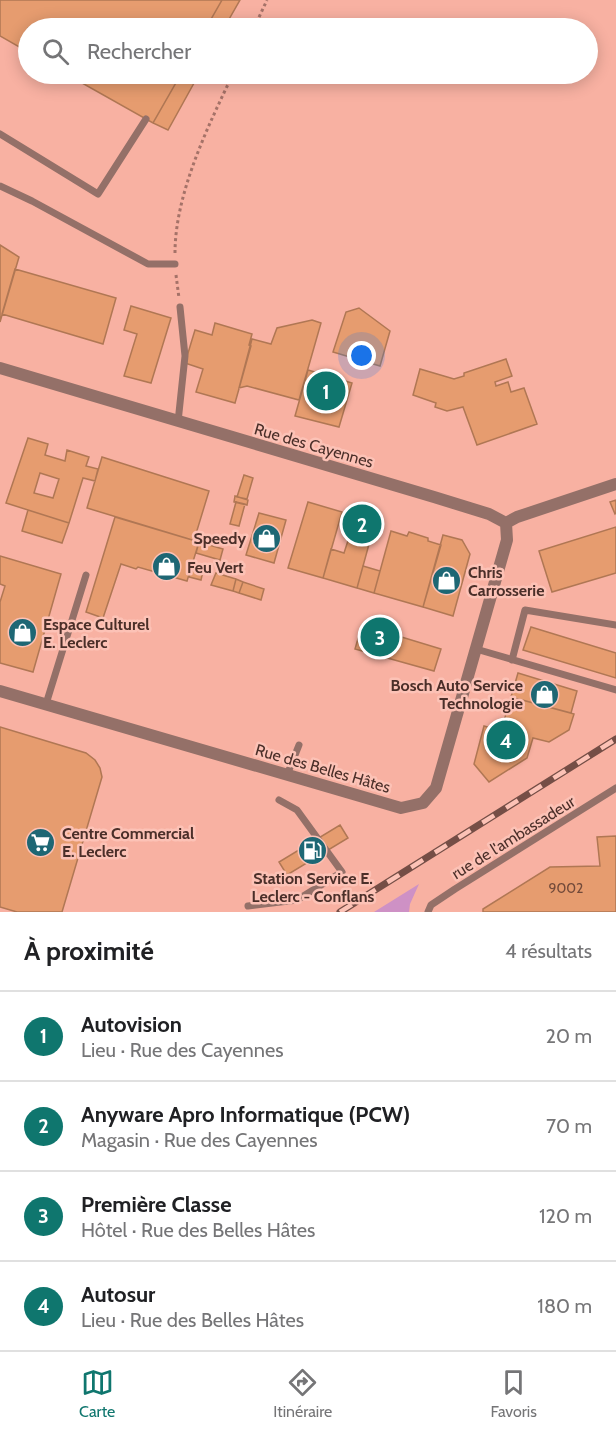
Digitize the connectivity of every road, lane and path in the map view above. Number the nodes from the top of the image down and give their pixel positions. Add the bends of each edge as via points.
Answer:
1 (267, 0) edge
2 (259, 18) edge
3 (229, 84) edge
4 (146, 120) dead end
5 (0, 134) edge
6 (0, 186) edge
7 (175, 264) junction
8 (180, 307) joint
9 (0, 368) edge
10 (178, 422) junction
11 (616, 484) edge
12 (506, 523) junction
13 (86, 575) dead end
14 (616, 625) edge
15 (476, 649) junction
16 (512, 660) junction
17 (616, 690) edge
18 (0, 692) edge
19 (46, 704) junction
20 (299, 745) dead end
21 (287, 775) junction
22 (616, 788) edge
23 (279, 800) dead end
24 (248, 906) dead end
25 (428, 912) edge

1 - 2 path
3 - 7 path via 190,177 177,230
4 - 5 lane via 98,194
6 - 7 lane via 147,264
7 - 8 path
8 - 10 lane via 185,356
9 - 10 street, Rue des Cayennes
10 - 12 street, Rue des Cayennes via 489,514
11 - 12 street
12 - 15 street, Rue des Belles Hâtes via 507,540
13 - 19 lane
14 - 16 lane via 525,610
15 - 16 lane
15 - 21 street, Rue des Belles Hâtes via 436,788 423,803 401,808
16 - 17 lane
18 - 19 street, Rue des Belles Hâtes
19 - 21 street, Rue des Belles Hâtes
20 - 21 lane
22 - 25 lane, rue de l'ambassadeur via 455,889 431,905
23 - 24 lane via 297,810 342,872 297,900

